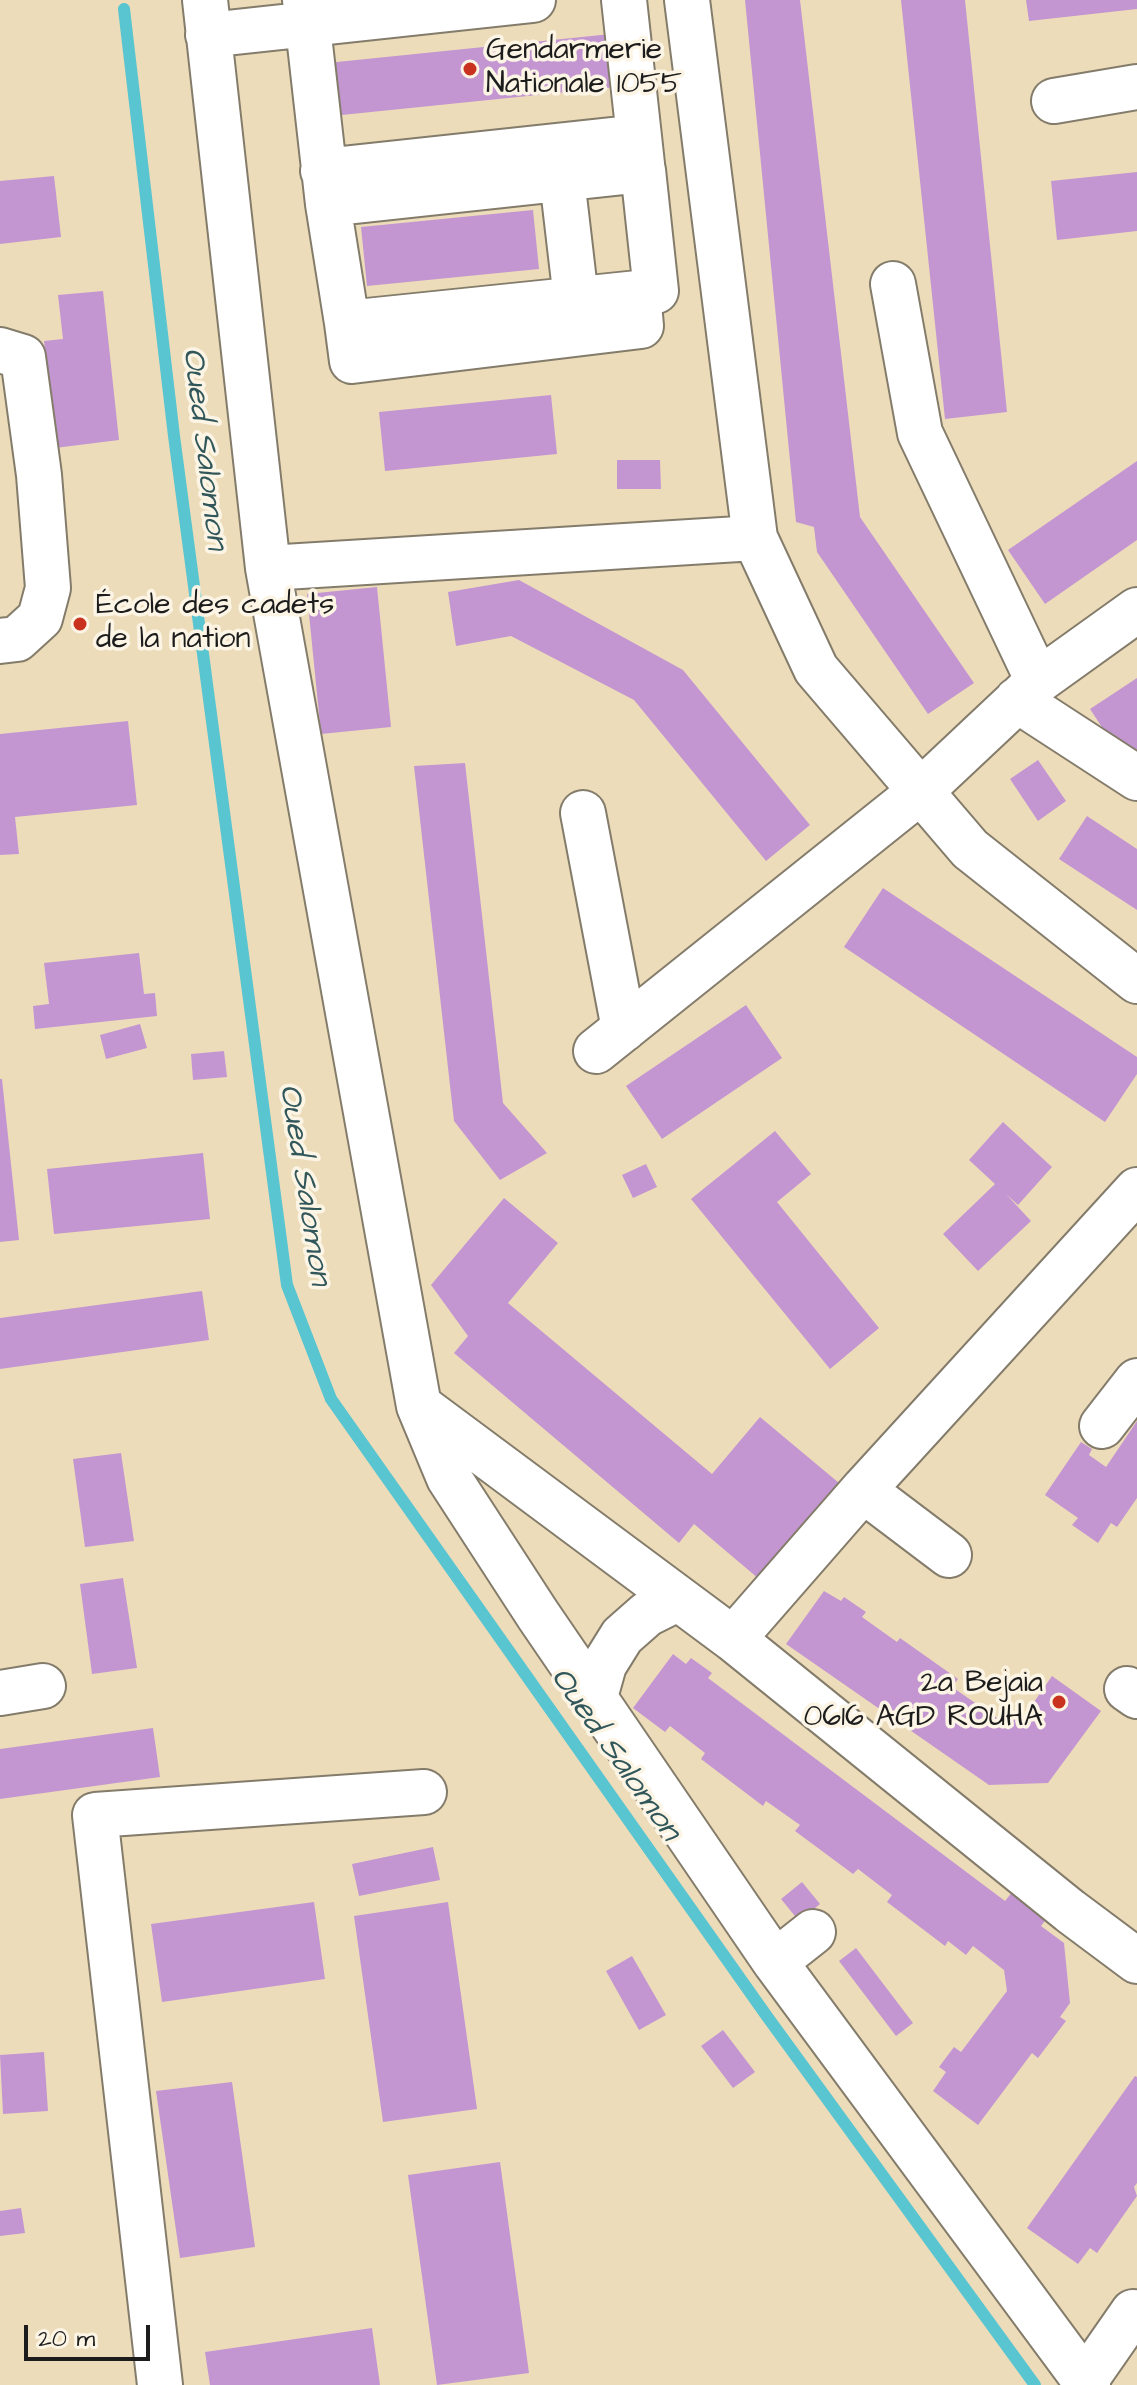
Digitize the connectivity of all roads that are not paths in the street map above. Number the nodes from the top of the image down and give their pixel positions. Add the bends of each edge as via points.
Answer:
1 (533, 0) edge
2 (624, 0) edge
3 (687, 0) edge
4 (203, 12) edge
5 (306, 12) edge
6 (1137, 87) edge
7 (1054, 101) dead end
8 (641, 154) junction
9 (562, 179) junction
10 (326, 188) junction
11 (893, 284) dead end
12 (638, 293) junction
13 (576, 299) junction
14 (347, 323) junction
15 (0, 350) edge
16 (755, 538) junction
17 (268, 568) junction
18 (1137, 610) edge
19 (0, 641) edge
20 (1028, 691) junction
21 (1137, 778) edge
22 (921, 791) junction
23 (583, 813) dead end
24 (1137, 981) edge
25 (1137, 1190) edge
26 (1137, 1381) edge
27 (419, 1406) junction
28 (1102, 1426) dead end
29 (863, 1490) junction
30 (949, 1555) dead end
31 (677, 1599) junction
32 (733, 1639) junction
33 (43, 1686) dead end
34 (0, 1693) edge
35 (595, 1697) junction
36 (424, 1792) dead end
37 (813, 1932) dead end
38 (1137, 1961) edge
39 (775, 1962) junction
40 (1133, 2312) dead end
41 (1086, 2383) edge
42 (160, 2385) edge

1 - 5 street
2 - 8 street
3 - 16 street
4 - 5 street
4 - 17 street
5 - 10 street
6 - 7 street
8 - 9 street
8 - 10 street
8 - 12 street via 656,291
9 - 10 street
9 - 13 street
10 - 14 street
11 - 20 street via 920,433
12 - 13 street
12 - 14 street via 641,326 352,361
13 - 14 street
15 - 19 street via 23,357 48,588 40,618 17,639
16 - 17 street
16 - 22 street via 816,669
17 - 27 street
18 - 20 street
20 - 21 street
20 - 22 street
22 - 23 street via 610,1040
22 - 24 street via 970,849
25 - 29 street
26 - 28 street
27 - 31 street
27 - 35 street via 449,1478
29 - 30 street
29 - 32 street
31 - 32 street
31 - 35 street via 647,1614 622,1636 604,1665
32 - 38 street
33 - 34 street
35 - 39 street
36 - 42 street via 95,1815
37 - 39 street
39 - 41 street
40 - 41 street

